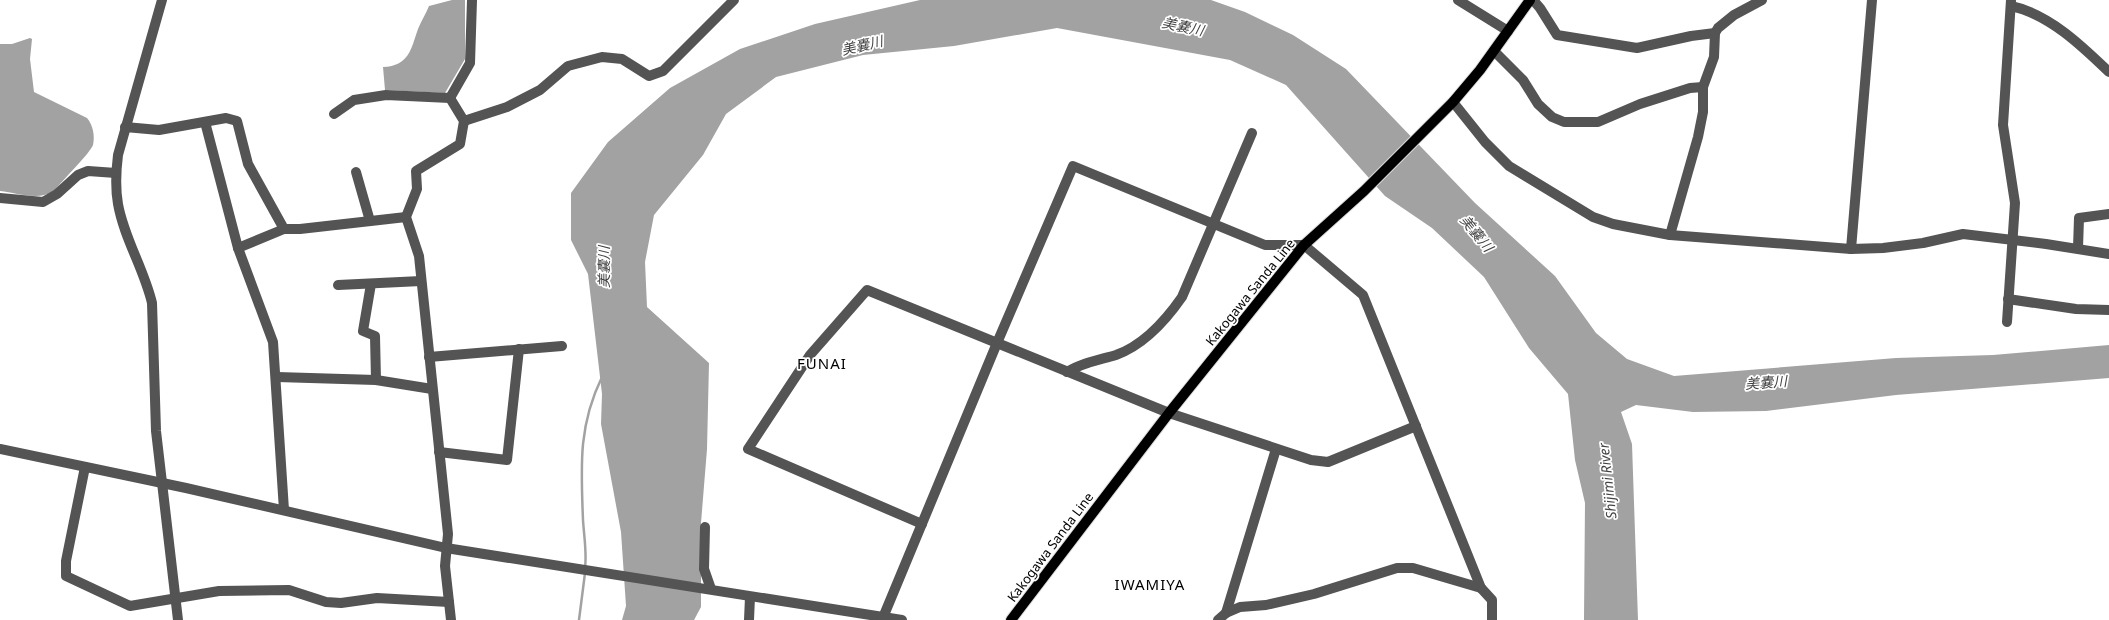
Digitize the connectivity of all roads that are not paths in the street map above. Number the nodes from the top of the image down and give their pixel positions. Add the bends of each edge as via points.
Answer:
1 (162, 0) edge
2 (472, 0) edge
3 (734, 0) edge
4 (1458, 0) edge
5 (1532, 0) edge
6 (1762, 0) edge
7 (1872, 0) edge
8 (2011, 3) edge
9 (1508, 31) junction
10 (1715, 33) junction
11 (1494, 51) junction
12 (2109, 72) edge
13 (1703, 87) junction
14 (450, 98) junction
15 (1453, 102) junction
16 (334, 114) dead end
17 (464, 121) junction
18 (205, 122) junction
19 (125, 127) junction
20 (1252, 133) dead end
21 (356, 172) dead end
22 (116, 173) junction
23 (0, 198) edge
24 (2109, 214) edge
25 (406, 217) junction
26 (370, 221) junction
27 (1214, 224) junction
28 (284, 229) junction
29 (1670, 234) junction
30 (2012, 239) junction
31 (1304, 245) junction
32 (238, 248) junction
33 (2078, 248) junction
34 (1851, 249) junction
35 (2109, 254) edge
36 (421, 281) junction
37 (371, 284) junction
38 (338, 285) dead end
39 (2008, 299) junction
40 (2109, 310) edge
41 (2007, 322) dead end
42 (997, 343) junction
43 (562, 346) dead end
44 (519, 350) junction
45 (429, 357) junction
46 (1067, 372) junction
47 (277, 377) junction
48 (376, 380) junction
49 (432, 389) junction
50 (1169, 413) junction
51 (1416, 426) junction
52 (0, 449) edge
53 (1276, 449) junction
54 (439, 452) junction
55 (85, 467) junction
56 (161, 484) junction
57 (284, 510) junction
58 (922, 524) junction
59 (705, 527) dead end
60 (446, 548) junction
61 (1481, 588) junction
62 (711, 590) junction
63 (750, 597) junction
64 (175, 598) junction
65 (449, 602) junction
66 (1226, 613) junction
67 (883, 618) edge
68 (178, 620) edge
69 (451, 620) edge
70 (749, 620) edge
71 (902, 620) edge
72 (1011, 620) edge
73 (1218, 620) edge
74 (1492, 620) edge

1 - 19 street
2 - 14 street via 470,63
3 - 17 street via 663,71 649,76 622,59 602,57 568,66 540,90 506,107
4 - 9 street
5 - 9 main road, Kakogawa Sanda Line
5 - 10 street via 1557,35 1578,40 1637,48
6 - 10 street via 1734,15
7 - 34 street
8 - 12 street via 2054,26
8 - 30 street via 2004,125 2015,203
9 - 11 main road, Kakogawa Sanda Line
10 - 13 street via 1714,57
11 - 13 street via 1523,80 1538,104 1552,117 1564,122 1598,122 1640,104 1690,88
11 - 15 main road, Kakogawa Sanda Line
13 - 29 street via 1703,112 1699,131
14 - 16 street via 386,95 354,100
14 - 17 street
15 - 29 street via 1485,142 1509,166 1593,217 1613,224
15 - 31 main road, Kakogawa Sanda Line via 1364,191
17 - 25 street via 460,144 416,171 417,189
18 - 19 street via 159,130
18 - 28 street via 226,118 237,121 248,164
18 - 32 street
19 - 22 street
20 - 27 street
21 - 26 street
22 - 23 street via 88,171 78,175 57,194 43,202
22 - 56 street via 118,204 149,287 152,303 156,431
24 - 33 street via 2079,218
25 - 26 street
25 - 36 street via 419,256
26 - 28 street
27 - 31 street via 1265,245
27 - 42 street via 1073,166
27 - 46 street via 1182,297 1146,339 1118,354 1074,367
28 - 32 street
29 - 34 street
30 - 33 street
30 - 34 street via 1962,234 1923,243
30 - 39 street
31 - 50 main road, Kakogawa Sanda Line
31 - 51 street via 1363,294
32 - 47 street via 273,342
33 - 35 street
36 - 37 street
36 - 45 street
37 - 38 street
37 - 48 street via 363,331 376,336
39 - 40 street via 2076,309
39 - 41 street
42 - 46 street
42 - 58 street
42 - 58 street via 867,290 810,355 748,449
43 - 44 street
44 - 45 street
44 - 54 street via 507,460
45 - 49 street
46 - 50 street
47 - 48 street
47 - 57 street
48 - 49 street
49 - 54 street
50 - 53 street
50 - 72 main road, Kakogawa Sanda Line
51 - 53 street via 1328,462 1311,460
51 - 61 street
52 - 55 street
53 - 66 street
54 - 60 street via 448,534
55 - 56 street
55 - 64 street via 66,561 66,576 130,606
56 - 57 street
56 - 64 street
57 - 60 street
58 - 67 street
59 - 62 street via 704,569
60 - 62 street
60 - 65 street
61 - 66 street via 1413,568 1398,568 1314,594 1266,605 1240,607
61 - 74 street via 1492,600
62 - 63 street
63 - 67 street
63 - 70 street
64 - 65 street via 218,591 289,590 326,602 341,603 377,598
64 - 68 street
65 - 69 street
66 - 73 street
67 - 71 street

